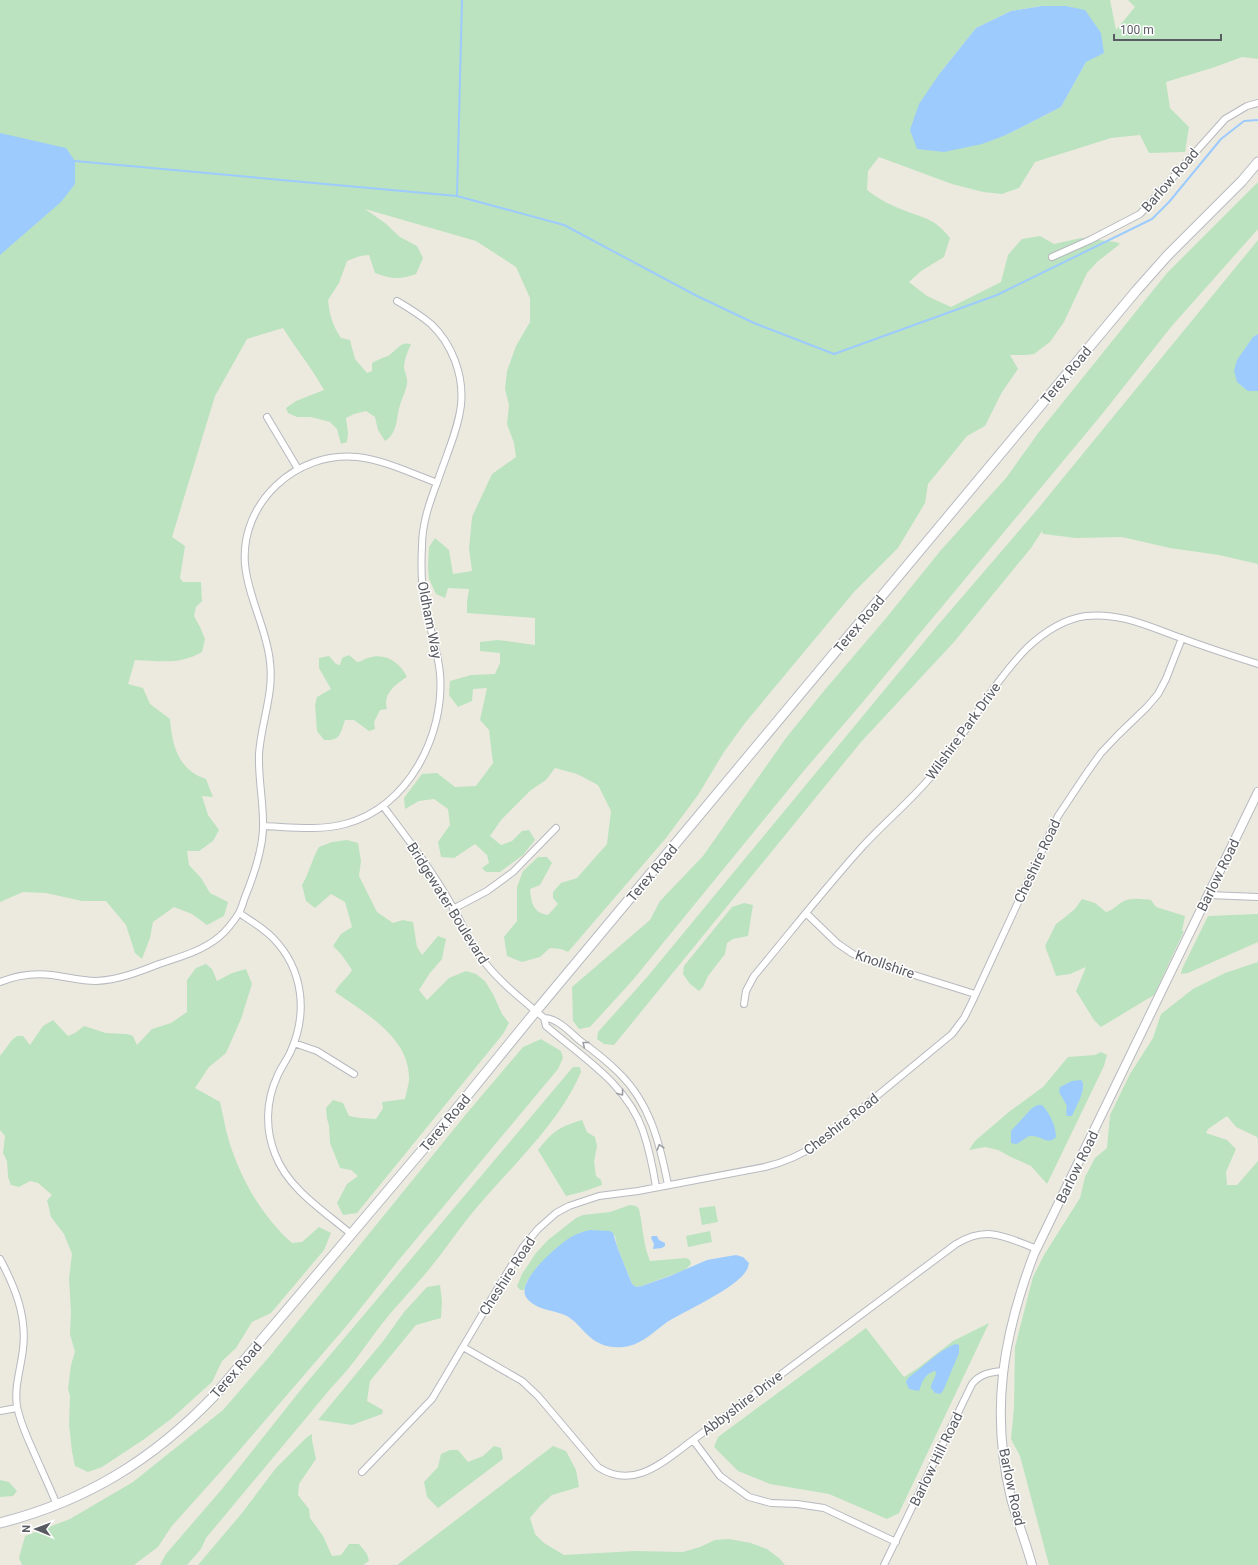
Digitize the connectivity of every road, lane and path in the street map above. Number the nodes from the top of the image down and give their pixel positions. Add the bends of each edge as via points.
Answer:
1 (1258, 103) edge
2 (1258, 162) edge
3 (1052, 257) dead end
4 (396, 302) dead end
5 (267, 417) dead end
6 (298, 469) junction
7 (437, 482) junction
8 (1182, 638) junction
9 (1258, 664) edge
10 (1258, 792) edge
11 (383, 806) junction
12 (263, 826) junction
13 (556, 828) dead end
14 (1209, 895) junction
15 (1258, 897) edge
16 (453, 909) junction
17 (239, 913) junction
18 (807, 914) junction
19 (0, 982) edge
20 (975, 994) junction
21 (744, 1004) dead end
22 (536, 1011) junction
23 (544, 1018) junction
24 (294, 1043) junction
25 (610, 1065) junction
26 (603, 1073) junction
27 (354, 1074) dead end
28 (643, 1105) junction
29 (633, 1110) junction
30 (668, 1185) junction
31 (656, 1187) junction
32 (351, 1234) junction
33 (1036, 1249) junction
34 (0, 1259) edge
35 (463, 1346) junction
36 (1003, 1371) junction
37 (17, 1408) junction
38 (0, 1411) edge
39 (693, 1440) junction
40 (362, 1472) dead end
41 (57, 1505) junction
42 (0, 1523) edge
43 (896, 1542) junction
44 (884, 1565) edge
45 (1032, 1565) edge

1 - 3 street, Barlow Road via 1246,106 1225,119 1140,214
2 - 22 main road, Terex Road via 1136,291
4 - 7 street, Oldham Way via 423,318 442,337 453,356 459,375 461,404
5 - 6 street
6 - 7 street via 328,458 358,457
6 - 12 street via 276,484 262,502 250,525 245,552 248,583 270,662 270,695 259,752
7 - 11 street, Oldham Way via 424,528 422,576 425,604 440,674 439,704 432,735 420,762 404,785
8 - 9 street, Wilshire Park Drive
8 - 18 street, Wilshire Park Drive via 1126,618 1100,615 1075,619 1047,632 1027,648 1007,670 933,774 863,847
8 - 20 street, Cheshire Road via 1158,694 1102,753 1061,810
10 - 14 street, Barlow Road
11 - 12 street, Oldham Way via 344,825
11 - 16 street, Bridgewater Boulevard via 419,854
12 - 17 street via 257,863
13 - 16 street via 513,872 487,891
14 - 15 street
14 - 33 street, Barlow Road
16 - 22 street, Bridgewater Boulevard via 485,964
17 - 19 street via 218,937 204,947 124,977 90,981 36,974
17 - 24 street via 273,938 294,968 300,988 301,1007 299,1028
18 - 20 street, Knollshire via 837,944 853,954
18 - 21 street, Wilshire Park Drive via 754,976 746,992
20 - 30 street, Cheshire Road via 964,1018 947,1038 806,1152 782,1163
22 - 23 street, Bridgewater Boulevard
22 - 32 main road, Terex Road
25 -> 23 street via 551,1018
23 - 26 street via 546,1026
24 - 27 street via 317,1052
24 - 32 street via 277,1077 270,1100 268,1121 271,1143 280,1165 298,1189
25 - 26 street
25 - 28 street via 633,1089
26 -> 29 street
28 - 29 street
30 -> 28 street via 657,1137
29 - 31 street via 651,1158
30 - 31 street, Cheshire Road
31 - 35 street, Cheshire Road via 599,1196 556,1213 538,1228 523,1246
32 - 41 main road, Terex Road via 228,1380 176,1433 115,1476
33 - 36 street, Barlow Road via 1013,1317
33 - 39 street, Abbyshire Drive via 1000,1235 969,1236
34 - 37 street via 14,1288 24,1325
35 - 39 street, Abbyshire Drive via 522,1381 538,1396 593,1463 604,1472 624,1476 639,1475 652,1470
35 - 40 street, Cheshire Road via 432,1400
36 - 43 street, Barlow Hill Road via 986,1374 972,1384
36 - 45 street, Barlow Road via 1003,1453 1011,1497
37 - 38 street
37 - 41 street via 24,1431
39 - 43 street via 720,1476 749,1497 771,1503 824,1508
41 - 42 main road, Terex Road
43 - 44 street, Barlow Hill Road

